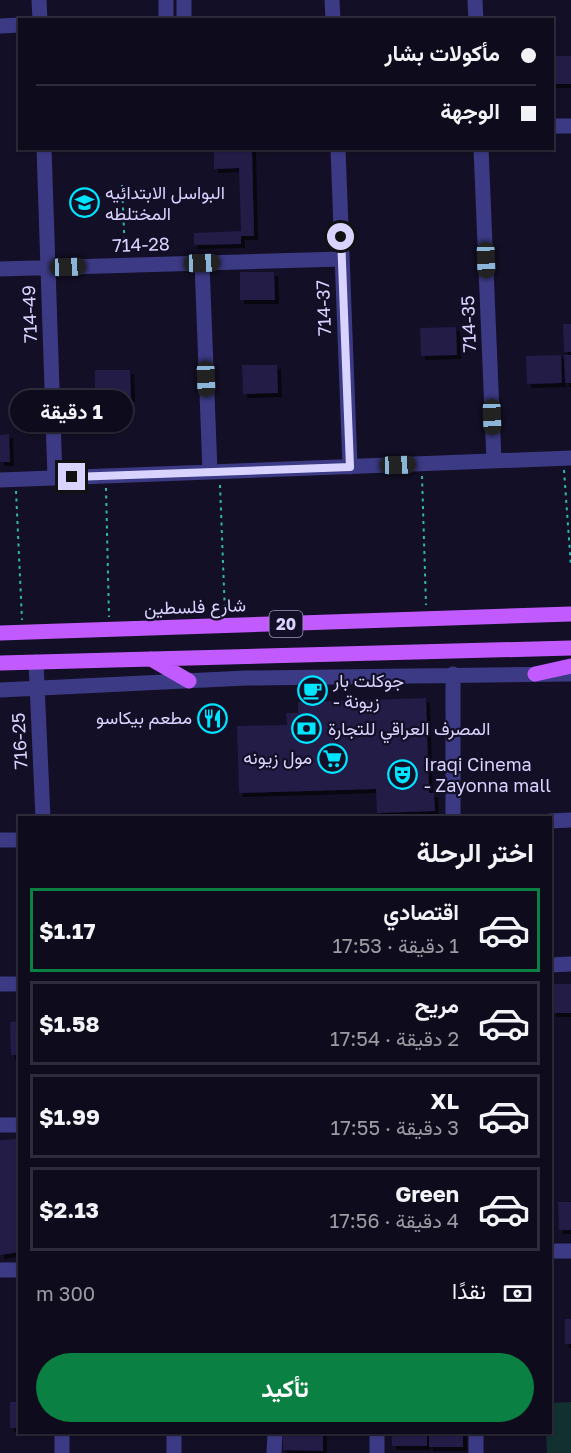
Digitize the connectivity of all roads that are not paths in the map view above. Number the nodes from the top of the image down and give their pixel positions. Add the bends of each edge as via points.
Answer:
1 (39, 0) edge
2 (166, 0) edge
3 (184, 0) edge
4 (332, 0) edge
5 (475, 0) edge
6 (40, 18) edge
7 (166, 18) edge
8 (184, 18) edge
9 (333, 18) edge
10 (476, 18) edge
11 (18, 25) edge
12 (0, 26) edge
13 (554, 126) edge
14 (571, 126) edge
15 (44, 150) edge
16 (338, 150) edge
17 (481, 150) edge
18 (342, 260) junction
19 (202, 263) junction
20 (48, 267) junction
21 (0, 269) edge
22 (567, 459) edge
23 (494, 461) junction
24 (350, 467) junction
25 (215, 472) junction
26 (55, 478) junction
27 (8, 480) edge
28 (571, 614) edge
29 (0, 633) edge
30 (571, 648) edge
31 (152, 659) junction
32 (36, 662) junction
33 (0, 663) edge
34 (571, 666) edge
35 (453, 674) junction
36 (535, 674) junction
37 (571, 674) edge
38 (189, 681) junction
39 (37, 688) junction
40 (0, 690) edge
41 (43, 816) edge
42 (453, 816) edge
43 (571, 820) edge
44 (552, 821) edge
45 (0, 840) edge
46 (18, 840) edge
47 (571, 964) edge
48 (552, 965) edge
49 (0, 984) edge
50 (18, 984) edge
51 (0, 1125) edge
52 (18, 1125) edge
53 (552, 1251) edge
54 (571, 1251) edge
55 (0, 1270) edge
56 (18, 1270) edge
57 (62, 1434) edge
58 (174, 1434) edge
59 (274, 1434) edge
60 (377, 1434) edge
61 (476, 1434) edge
62 (62, 1453) edge
63 (174, 1453) edge
64 (274, 1453) edge
65 (377, 1453) edge
66 (476, 1453) edge

1 - 6 street
2 - 7 street
3 - 8 street
4 - 9 street
5 - 10 street
11 - 12 street
13 - 14 street
15 - 20 street, 714-49
16 - 18 street, 714-37
17 - 23 street, 714-35
18 - 19 street, 714-28
18 - 24 street, 714-37
19 - 20 street, 714-28
19 - 25 street
20 - 21 street, 714-28
20 - 26 street, 714-49
22 - 23 street
23 - 24 street
24 - 25 street
25 - 26 street
26 - 27 street
28 - 29 main road, شارع فلسطين / 20
30 - 31 main road, 20
31 - 32 main road, 20
31 - 38 main road
32 - 33 main road, 20
32 - 39 street, 716-25
34 - 36 main road
35 - 36 street
35 - 38 street
35 - 42 street
36 - 37 street
38 - 39 street
39 - 40 street
39 - 41 street, 716-25
43 - 44 street
45 - 46 street
47 - 48 street
49 - 50 street
51 - 52 street
53 - 54 street
55 - 56 street
57 - 62 street
58 - 63 street
59 - 64 street
60 - 65 street
61 - 66 street

